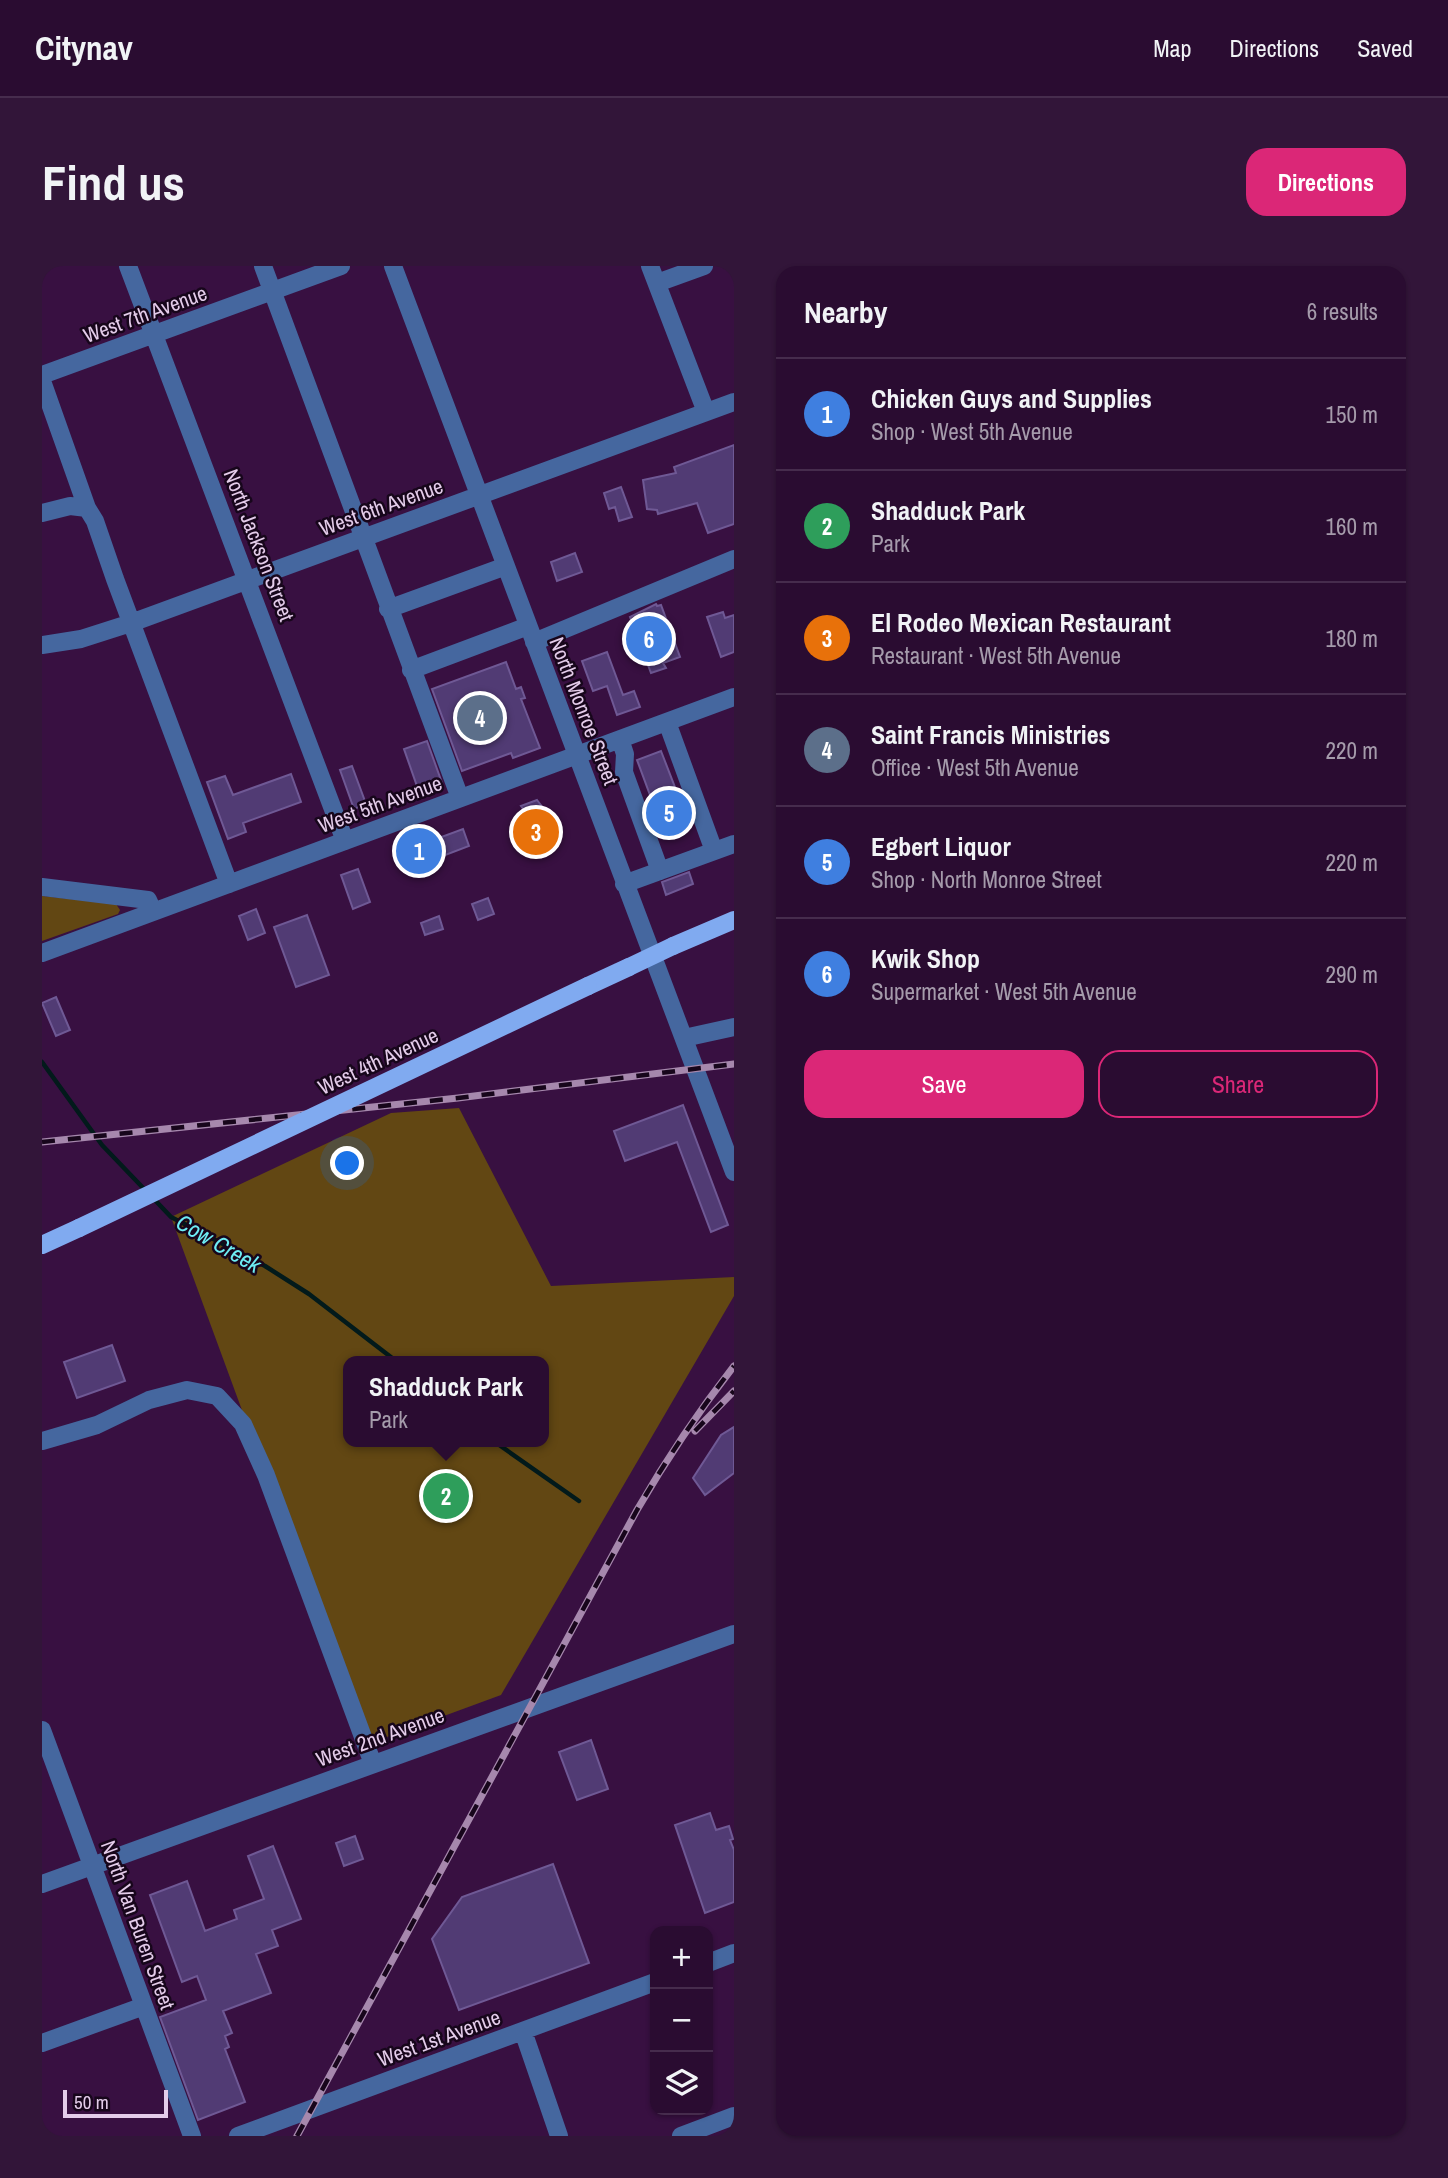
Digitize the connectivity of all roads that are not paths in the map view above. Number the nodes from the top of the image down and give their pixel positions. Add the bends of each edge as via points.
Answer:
1 (128, 266) edge
2 (263, 266) edge
3 (341, 266) edge
4 (393, 266) edge
5 (650, 266) edge
6 (704, 266) edge
7 (657, 284) junction
8 (273, 292) junction
9 (155, 335) junction
10 (42, 375) edge
11 (42, 381) edge
12 (734, 402) edge
13 (706, 412) junction
14 (479, 495) junction
15 (87, 508) junction
16 (42, 513) edge
17 (362, 539) junction
18 (734, 559) edge
19 (506, 566) junction
20 (248, 580) junction
21 (388, 609) junction
22 (131, 623) junction
23 (531, 634) junction
24 (42, 645) edge
25 (411, 670) junction
26 (734, 697) edge
27 (667, 722) junction
28 (620, 739) junction
29 (577, 755) junction
30 (460, 798) junction
31 (345, 841) junction
32 (734, 844) edge
33 (714, 851) junction
34 (660, 871) junction
35 (229, 884) junction
36 (624, 884) junction
37 (42, 887) edge
38 (153, 911) junction
39 (734, 920) edge
40 (42, 953) edge
41 (734, 1027) edge
42 (684, 1038) junction
43 (734, 1172) edge
44 (42, 1245) edge
45 (42, 1441) edge
46 (734, 1634) edge
47 (42, 1730) edge
48 (373, 1764) junction
49 (92, 1866) junction
50 (42, 1884) edge
51 (734, 1953) edge
52 (713, 1961) edge
53 (650, 1984) edge
54 (144, 2006) junction
55 (523, 2031) junction
56 (42, 2043) edge
57 (734, 2116) edge
58 (192, 2136) edge
59 (238, 2136) edge
60 (559, 2136) edge
61 (681, 2136) edge

1 - 9 street, North Jackson Street
2 - 8 street
3 - 8 street, West 7th Avenue
4 - 14 street, North Monroe Street
5 - 7 street
6 - 7 street
7 - 13 street
8 - 9 street, West 7th Avenue
8 - 17 street
9 - 10 street, West 7th Avenue
9 - 20 street, North Jackson Street
11 - 15 street
12 - 13 street, West 6th Avenue
13 - 14 street, West 6th Avenue
14 - 17 street, West 6th Avenue
14 - 19 street, North Monroe Street
15 - 16 street via 70,506
15 - 22 street
17 - 20 street, West 6th Avenue
17 - 21 street
18 - 23 street
19 - 21 street
19 - 23 street, North Monroe Street
20 - 22 street, West 6th Avenue
20 - 31 street, North Jackson Street
21 - 25 street
22 - 24 street, West 6th Avenue via 81,639
22 - 35 street
23 - 25 street
23 - 29 street, North Monroe Street
25 - 30 street
26 - 27 street, West 5th Avenue
27 - 28 street, West 5th Avenue
27 - 33 street
28 - 29 street, West 5th Avenue
28 - 34 street via 624,772
29 - 30 street, West 5th Avenue
29 - 36 street, North Monroe Street
30 - 31 street, West 5th Avenue
31 - 35 street, West 5th Avenue
32 - 33 street
33 - 34 street
34 - 36 street
35 - 38 street, West 5th Avenue
36 - 42 street, North Monroe Street
37 - 38 street via 148,900
38 - 40 street, West 5th Avenue
39 - 44 main road, West 4th Avenue, bridge
41 - 42 street
42 - 43 street, North Monroe Street
45 - 48 street via 97,1425 149,1399 187,1390 217,1396 243,1424 266,1475
46 - 48 street, West 2nd Avenue
47 - 49 street, North Van Buren Street
48 - 49 street, West 2nd Avenue
49 - 50 street, West 2nd Avenue
49 - 54 street, North Van Buren Street
51 - 52 street
53 - 55 street, West 1st Avenue
54 - 56 street
54 - 58 street, North Van Buren Street
55 - 59 street, West 1st Avenue
55 - 60 street
57 - 61 street

